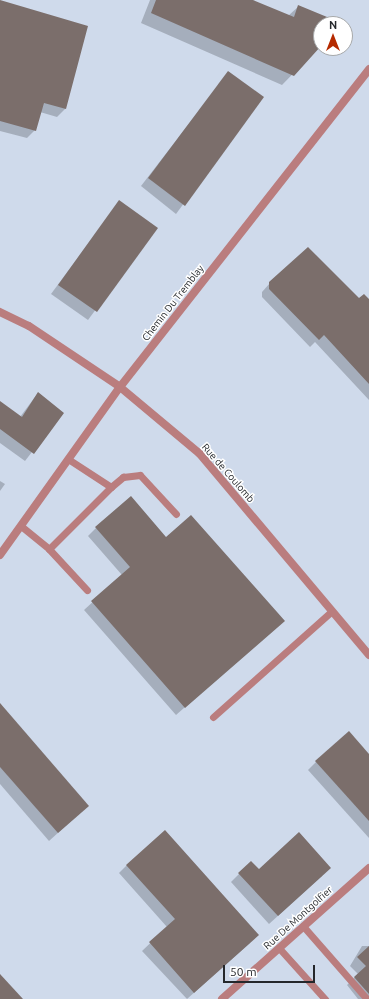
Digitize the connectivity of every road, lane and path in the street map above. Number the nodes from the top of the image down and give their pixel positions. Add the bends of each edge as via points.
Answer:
1 (369, 69) edge
2 (0, 312) edge
3 (120, 387) junction
4 (68, 459) junction
5 (111, 487) junction
6 (176, 514) dead end
7 (21, 526) junction
8 (49, 549) junction
9 (0, 555) edge
10 (87, 590) dead end
11 (332, 611) junction
12 (369, 655) edge
13 (213, 718) dead end
14 (369, 868) edge
15 (304, 926) junction
16 (279, 948) junction
17 (222, 999) edge
18 (324, 999) edge
19 (367, 999) edge

1 - 3 street, Chemin Du Tremblay
2 - 3 street, Rue de Coulomb via 29,326
3 - 4 street, Chemin Du Tremblay
3 - 11 street, Rue de Coulomb via 199,453
4 - 5 lane
4 - 7 street, Chemin Du Tremblay
5 - 6 lane via 123,477 140,475
5 - 8 lane
7 - 8 lane
7 - 9 street, Chemin Du Tremblay
8 - 10 lane
11 - 12 street, Rue de Coulomb
11 - 13 lane
14 - 15 street, Rue De Montgolfier
15 - 16 street, Rue De Montgolfier
15 - 19 lane
16 - 17 street, Rue De Montgolfier
16 - 18 lane

